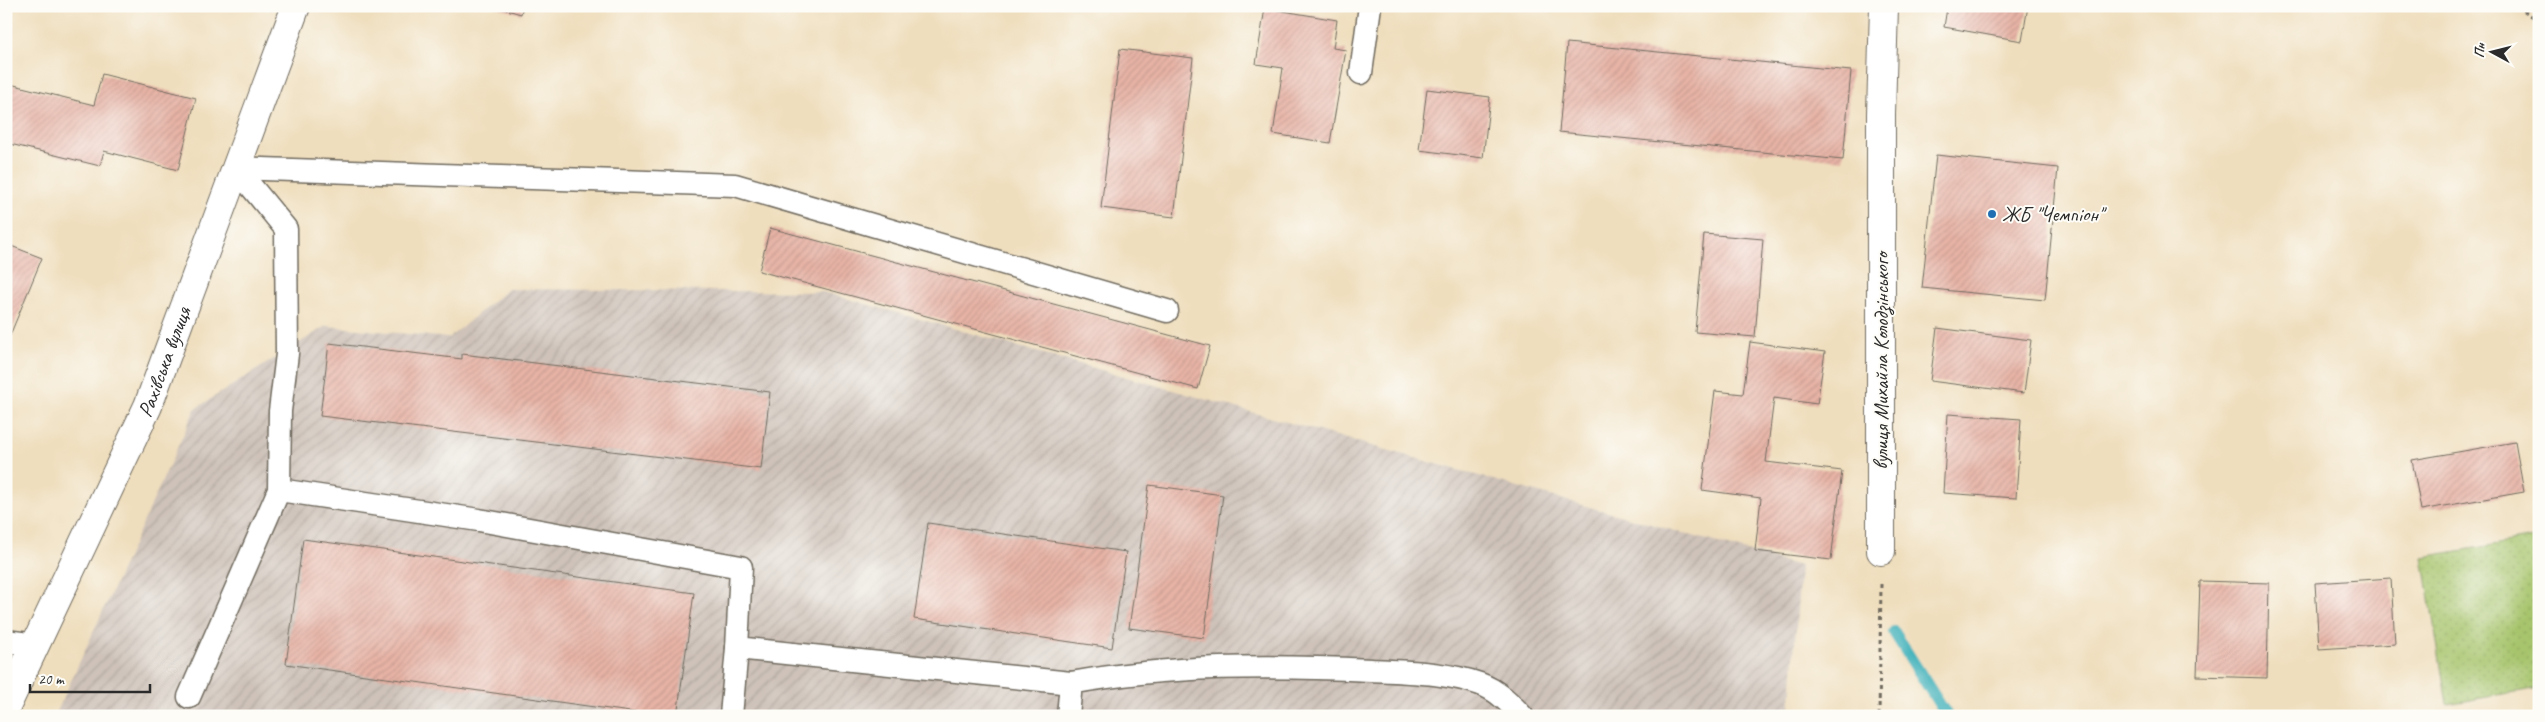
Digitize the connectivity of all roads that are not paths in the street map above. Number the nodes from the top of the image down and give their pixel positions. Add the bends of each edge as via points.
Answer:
1 (296, 6) edge
2 (1370, 6) edge
3 (1884, 6) edge
4 (1361, 74) dead end
5 (236, 168) junction
6 (1167, 311) dead end
7 (279, 490) junction
8 (1881, 551) road end
9 (6, 641) edge
10 (36, 645) junction
11 (737, 648) junction
12 (1071, 683) junction
13 (190, 696) dead end
14 (6, 707) edge
15 (731, 716) edge
16 (1068, 716) edge
17 (1522, 716) edge

1 - 5 street, Рахівська вулиця
2 - 4 lane
3 - 8 street, вулиця Михайла Колодзінського
5 - 6 lane via 735,185
5 - 7 lane via 286,229 286,354 280,411
5 - 10 street, Рахівська вулиця via 148,406
7 - 11 lane via 479,520 741,567
7 - 13 lane
9 - 10 lane
10 - 14 street, Рахівська вулиця
11 - 12 lane
11 - 15 lane
12 - 16 lane
12 - 17 lane via 1110,676 1221,668 1401,672 1446,676 1481,684 1507,700

